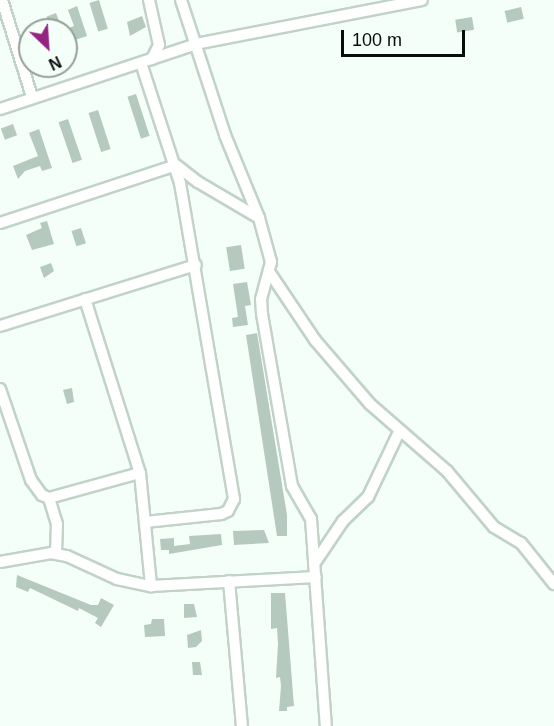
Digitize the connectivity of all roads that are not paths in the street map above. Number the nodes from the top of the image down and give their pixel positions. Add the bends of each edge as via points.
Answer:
1 (2, 0) edge
2 (149, 0) edge
3 (181, 0) edge
4 (422, 0) edge
5 (368, 5) edge
6 (196, 44) junction
7 (152, 59) junction
8 (141, 63) junction
9 (32, 97) junction
10 (0, 109) edge
11 (176, 165) junction
12 (260, 218) junction
13 (0, 223) edge
14 (196, 265) junction
15 (270, 273) junction
16 (85, 299) junction
17 (0, 326) edge
18 (0, 389) edge
19 (399, 432) junction
20 (140, 473) junction
21 (49, 498) junction
22 (145, 522) junction
23 (56, 554) junction
24 (0, 562) edge
25 (314, 564) junction
26 (316, 577) junction
27 (229, 581) junction
28 (554, 584) edge
29 (151, 586) junction
30 (242, 726) edge
31 (326, 726) edge

1 - 9 street
2 - 7 street via 159,45
3 - 6 street
4 - 5 street
5 - 6 street
6 - 7 street
6 - 12 street via 225,135
7 - 8 street
8 - 9 street
8 - 11 street
9 - 10 street
11 - 12 street
11 - 13 street
11 - 14 street
12 - 15 street
14 - 16 street
14 - 22 street via 234,503 221,514
15 - 19 street via 315,340
15 - 25 street via 261,299 262,314 292,486 311,519
16 - 17 street
16 - 20 street
18 - 21 street via 31,480
19 - 25 street via 365,502 343,521
19 - 28 street via 447,471 494,527 521,543
20 - 21 street
20 - 22 street
21 - 23 street via 57,525
22 - 29 street
23 - 24 street
23 - 29 street via 117,579
25 - 26 street
26 - 27 street
26 - 31 street
27 - 29 street
27 - 30 street

